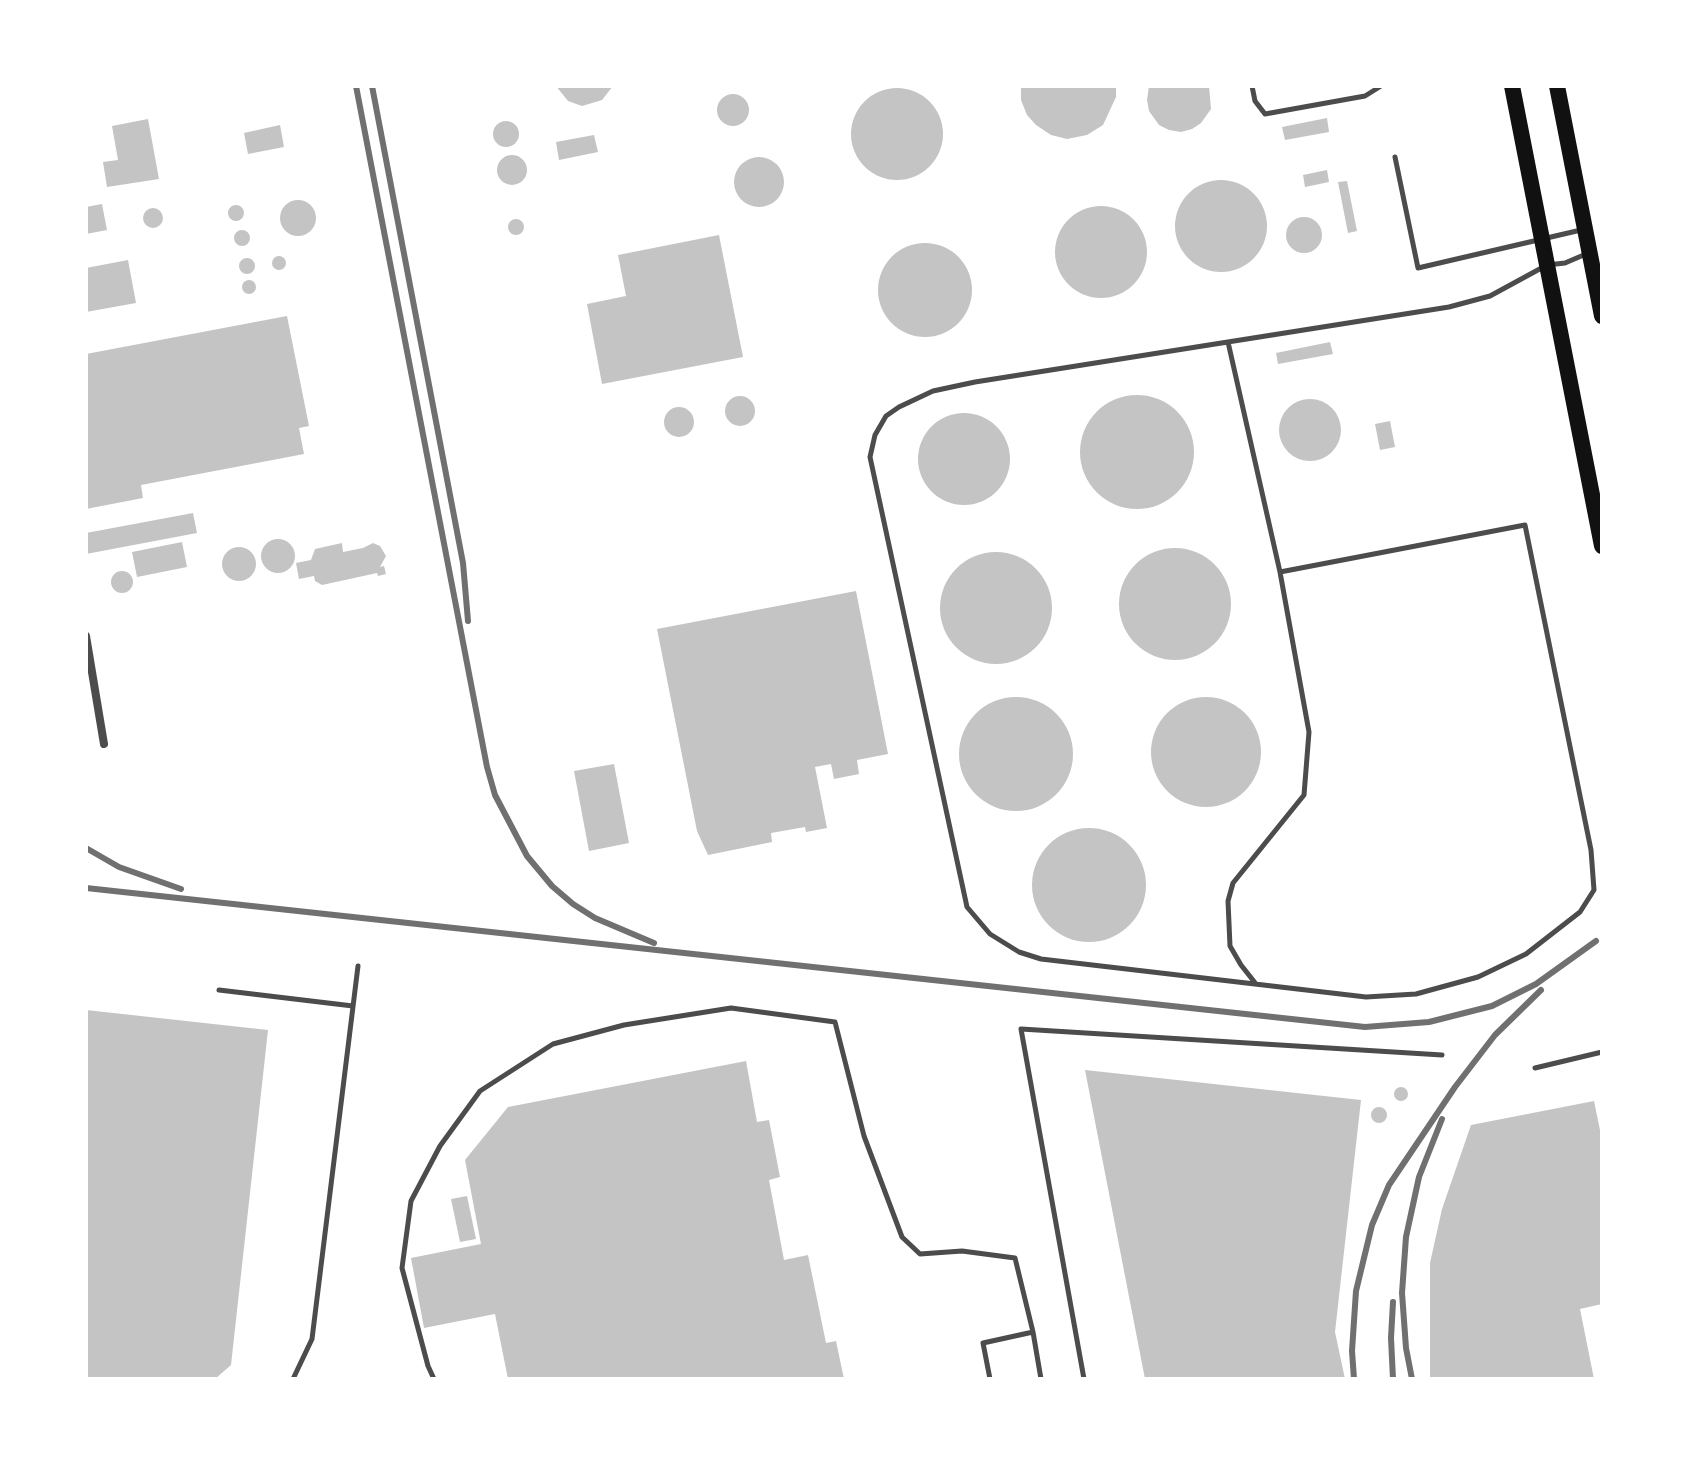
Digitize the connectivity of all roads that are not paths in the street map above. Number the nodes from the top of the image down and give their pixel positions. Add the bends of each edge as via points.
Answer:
1 (1252, 86) edge
2 (1381, 86) edge
3 (1512, 86) edge
4 (1557, 86) edge
5 (1395, 157) dead end
6 (1586, 229) junction
7 (1541, 238) junction
8 (1591, 252) junction
9 (1547, 265) junction
10 (1602, 316) edge
11 (1228, 342) junction
12 (1602, 546) edge
13 (1280, 572) junction
14 (86, 636) edge
15 (104, 744) dead end
16 (358, 966) dead end
17 (1256, 984) junction
18 (219, 990) dead end
19 (353, 1006) junction
20 (1602, 1052) edge
21 (1442, 1055) dead end
22 (1535, 1068) dead end
23 (1033, 1332) junction
24 (293, 1379) edge
25 (434, 1379) edge
26 (990, 1379) edge
27 (1041, 1379) edge
28 (1084, 1379) edge

1 - 2 lane via 1265,114 1365,96
3 - 7 main road
4 - 6 main road
5 - 7 lane via 1418,268
6 - 7 lane
6 - 8 main road
7 - 9 main road
8 - 9 lane
8 - 10 main road
9 - 11 lane via 1490,296 1449,307
9 - 12 main road
11 - 13 lane
11 - 17 lane via 933,391 886,416 870,457 967,907 990,934 1041,959
13 - 17 lane via 1306,706 1308,749 1304,795 1233,883 1228,901 1230,946
13 - 17 lane via 1525,525 1591,850 1594,890 1580,912 1526,954 1478,977 1416,994 1366,997
14 - 15 street
16 - 19 lane
18 - 19 lane
19 - 24 lane via 312,1339
20 - 22 lane
21 - 28 lane via 1021,1029
23 - 25 lane via 1015,1258 962,1251 920,1254 902,1237 864,1136 835,1022 731,1008 624,1025 553,1044 480,1091 440,1146 411,1201 402,1268
23 - 26 lane via 983,1343
23 - 27 lane

